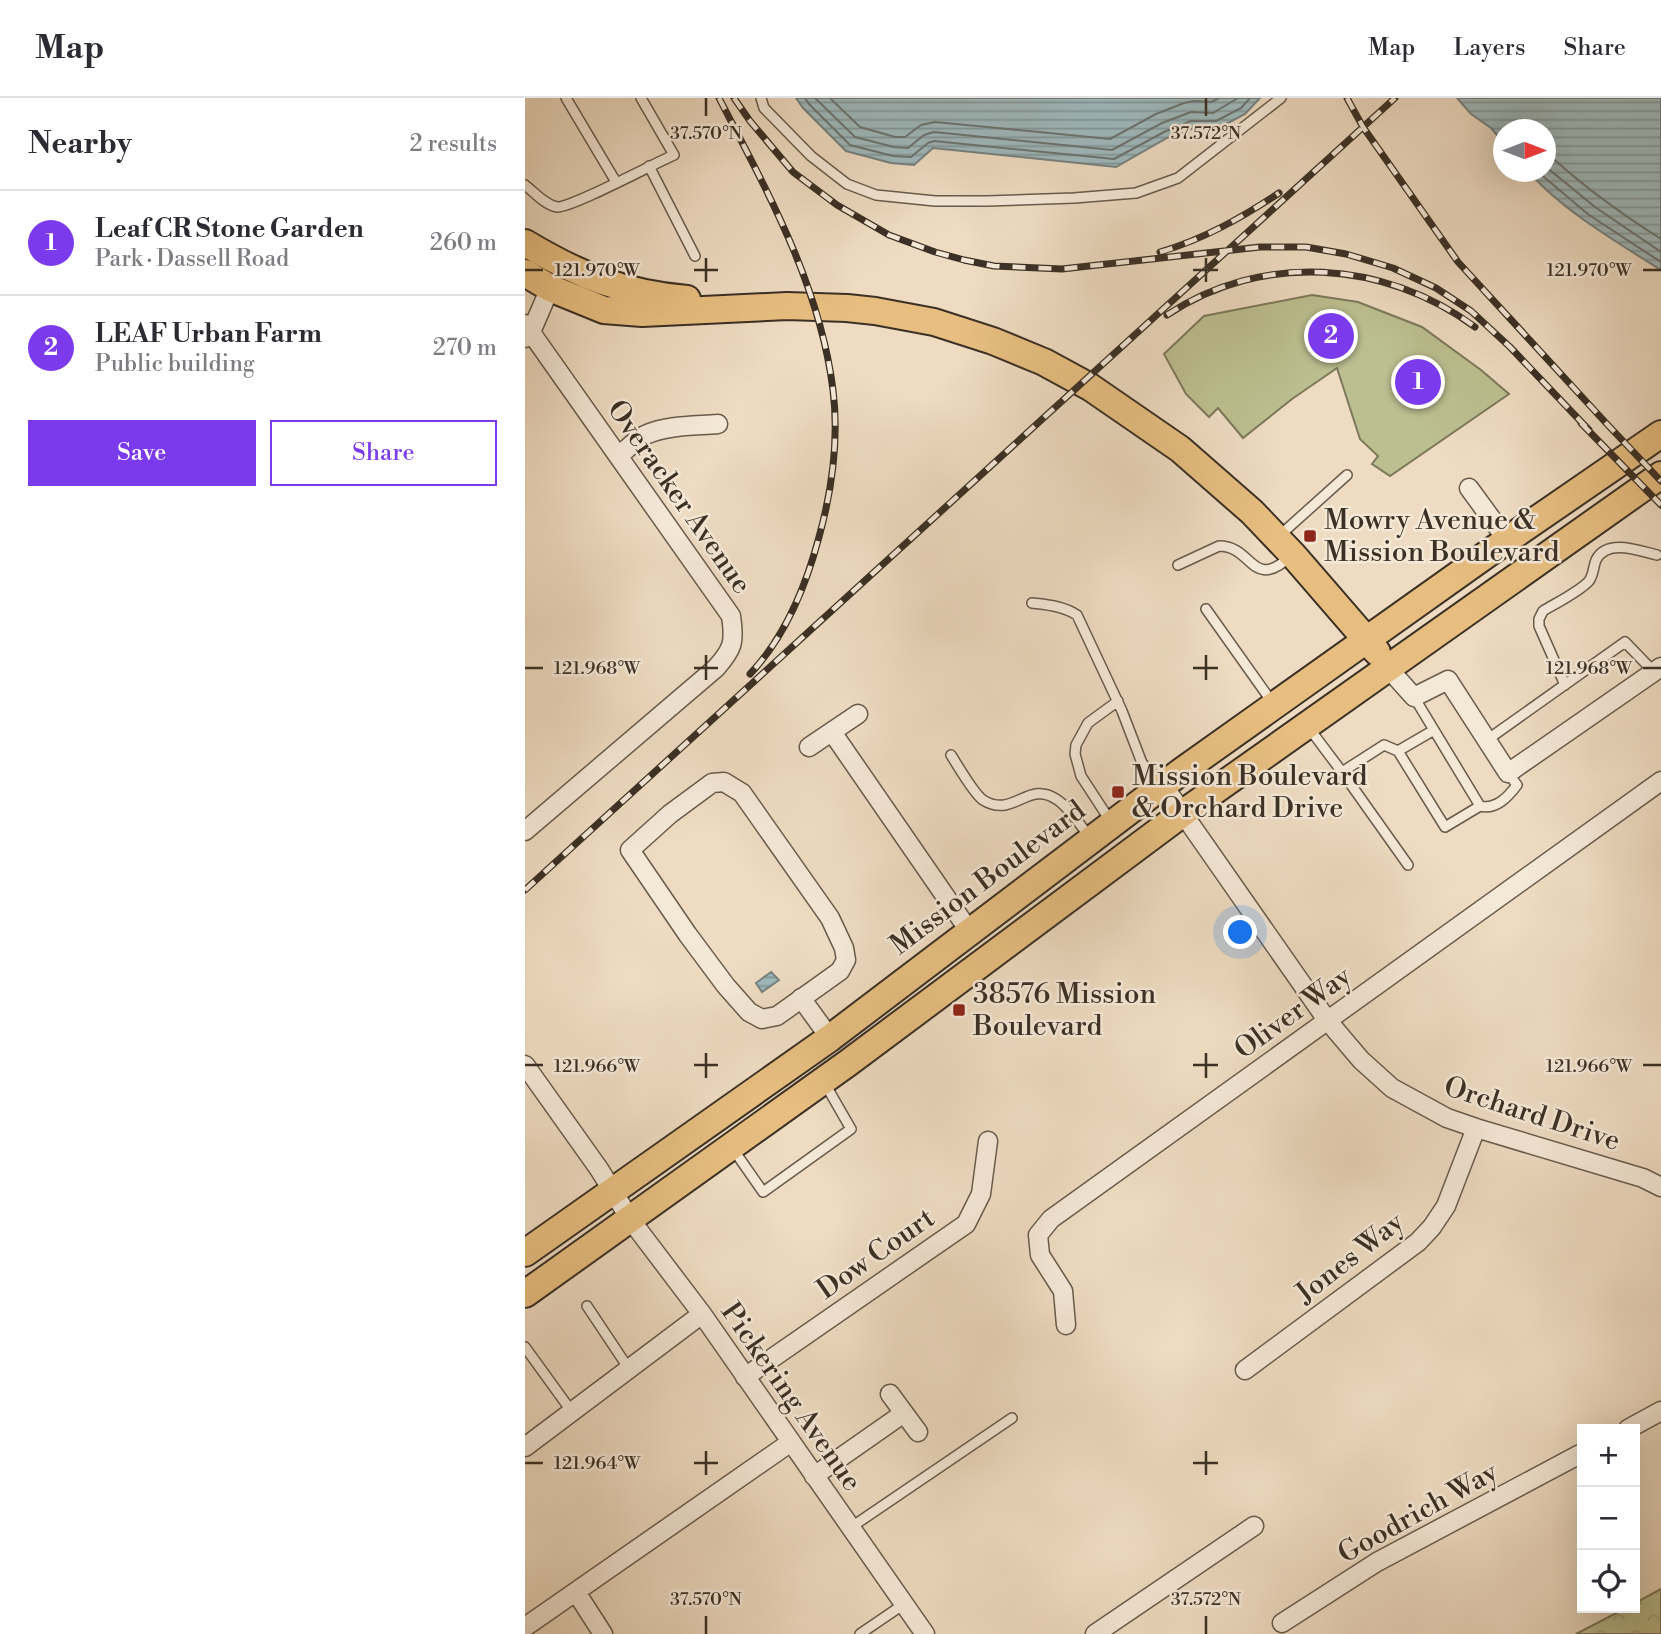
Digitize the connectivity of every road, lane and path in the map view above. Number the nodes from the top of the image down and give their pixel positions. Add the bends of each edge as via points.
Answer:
1 (566, 98) edge
2 (641, 98) edge
3 (761, 98) edge
4 (1281, 98) edge
5 (649, 166) junction
6 (616, 183) junction
7 (525, 185) edge
8 (525, 243) edge
9 (525, 253) edge
10 (695, 256) dead end
11 (525, 273) edge
12 (550, 288) junction
13 (684, 299) junction
14 (527, 332) edge
15 (717, 425) dead end
16 (1661, 433) edge
17 (1173, 443) junction
18 (619, 456) junction
19 (1347, 475) dead end
20 (1661, 475) edge
21 (1469, 488) dead end
22 (1507, 540) junction
23 (1284, 546) junction
24 (1657, 555) dead end
25 (1178, 565) dead end
26 (1032, 603) dead end
27 (1206, 609) dead end
28 (1367, 640) junction
29 (1388, 668) junction
30 (1657, 669) edge
31 (1565, 685) junction
32 (1414, 697) junction
33 (1118, 701) junction
34 (1275, 706) junction
35 (858, 714) dead end
36 (1307, 725) junction
37 (1434, 730) junction
38 (832, 732) junction
39 (1487, 740) junction
40 (809, 747) dead end
41 (1398, 751) junction
42 (951, 755) dead end
43 (1342, 772) junction
44 (1508, 773) junction
45 (1661, 781) edge
46 (1163, 785) junction
47 (1480, 806) junction
48 (1183, 813) junction
49 (525, 831) edge
50 (1102, 832) junction
51 (1408, 865) dead end
52 (970, 932) junction
53 (801, 998) junction
54 (1327, 1020) junction
55 (830, 1038) junction
56 (525, 1065) edge
57 (823, 1081) junction
58 (1476, 1128) junction
59 (988, 1140) dead end
60 (731, 1146) junction
61 (1661, 1187) edge
62 (611, 1191) junction
63 (630, 1219) junction
64 (525, 1253) edge
65 (525, 1294) edge
66 (587, 1306) dead end
67 (702, 1314) junction
68 (1066, 1325) dead end
69 (525, 1347) edge
70 (629, 1369) junction
71 (1245, 1370) dead end
72 (745, 1377) junction
73 (890, 1394) dead end
74 (1661, 1411) edge
75 (572, 1412) junction
76 (904, 1413) junction
77 (1012, 1418) dead end
78 (1636, 1424) edge
79 (918, 1432) dead end
80 (791, 1442) junction
81 (525, 1447) edge
82 (1577, 1456) edge
83 (814, 1476) junction
84 (1254, 1525) dead end
85 (851, 1528) junction
86 (576, 1592) junction
87 (904, 1604) junction
88 (1282, 1623) dead end
89 (525, 1627) edge
90 (603, 1634) edge
91 (860, 1634) edge
92 (925, 1634) edge
93 (1095, 1634) edge

1 - 6 lane
2 - 5 lane via 674,155
3 - 4 lane via 764,108 811,156 847,184 876,195 987,201 1136,193 1178,178
5 - 6 lane
5 - 10 lane
6 - 7 lane via 559,207
8 - 13 main road via 602,282
9 - 12 main road
11 - 12 main road
12 - 13 main road via 561,281 628,298
12 - 14 street, Overacker Avenue
12 - 17 main road via 604,310 847,308 934,322 993,341 1065,373
13 - 17 main road via 843,298 903,305 956,318 1048,354 1095,379
14 - 18 street, Overacker Avenue
15 - 18 street via 646,435
16 - 22 main road, Mission Boulevard
17 - 23 main road
18 - 49 street, Overacker Avenue via 730,616 730,652
19 - 23 lane
20 - 29 main road
21 - 22 street
22 - 28 main road, Mission Boulevard
23 - 25 lane via 1278,567 1266,571 1234,549 1219,546
23 - 28 main road
24 - 31 lane via 1612,548 1596,560 1587,583 1543,611 1539,626
26 - 33 lane via 1077,615
27 - 34 lane
28 - 29 main road
28 - 34 main road, Mission Boulevard
29 - 32 street
29 - 36 main road
30 - 31 lane via 1625,642
30 - 44 street
31 - 39 lane
32 - 37 lane
32 - 39 street via 1448,680
33 - 46 lane via 1142,762
33 - 50 lane via 1088,723 1076,745 1081,776
34 - 46 main road, Mission Boulevard
35 - 38 street
36 - 43 lane
36 - 48 main road
37 - 41 lane
37 - 47 lane
38 - 40 street
38 - 52 street
39 - 44 street
41 - 43 lane via 1384,745
41 - 47 lane via 1445,827
42 - 50 lane via 980,799 1004,806 1044,793
43 - 51 lane
44 - 47 lane via 1517,785 1509,796 1492,806
45 - 54 street, Oliver Way
46 - 48 street, Orchard Drive
46 - 50 main road, Mission Boulevard
48 - 54 street, Orchard Drive
48 - 57 main road
50 - 52 main road, Mission Boulevard
52 - 55 main road, Mission Boulevard
53 - 53 street via 840,971 846,960 844,948 830,918 742,793 724,782 712,783 630,850 688,935 749,1012 762,1019 777,1016
53 - 55 street
54 - 58 street, Orchard Drive via 1392,1088
54 - 68 street, Oliver Way via 1051,1219 1038,1235 1040,1255 1063,1291
55 - 62 main road, Mission Boulevard
56 - 62 street, Pickering Avenue
57 - 60 main road
57 - 60 lane via 851,1129 764,1192
58 - 61 street, Orchard Drive
58 - 71 street, Jones Way via 1446,1206 1418,1242
59 - 72 street, Dow Court via 981,1194 966,1224
60 - 63 main road
62 - 63 street, Pickering Avenue
62 - 64 main road, Mission Boulevard
63 - 65 main road
63 - 67 street, Pickering Avenue
66 - 70 lane
67 - 70 street
67 - 72 street, Pickering Avenue
69 - 75 lane
70 - 75 street
72 - 80 street, Pickering Avenue
73 - 76 street
74 - 78 street
75 - 81 street
76 - 79 street
76 - 83 street
77 - 85 lane
80 - 83 street, Pickering Avenue
80 - 86 street
82 - 88 street, Goodrich Way via 1377,1562
83 - 85 street, Pickering Avenue
84 - 93 street
85 - 87 street, Pickering Avenue
86 - 89 street
86 - 90 street
87 - 91 lane
87 - 92 street, Pickering Avenue

